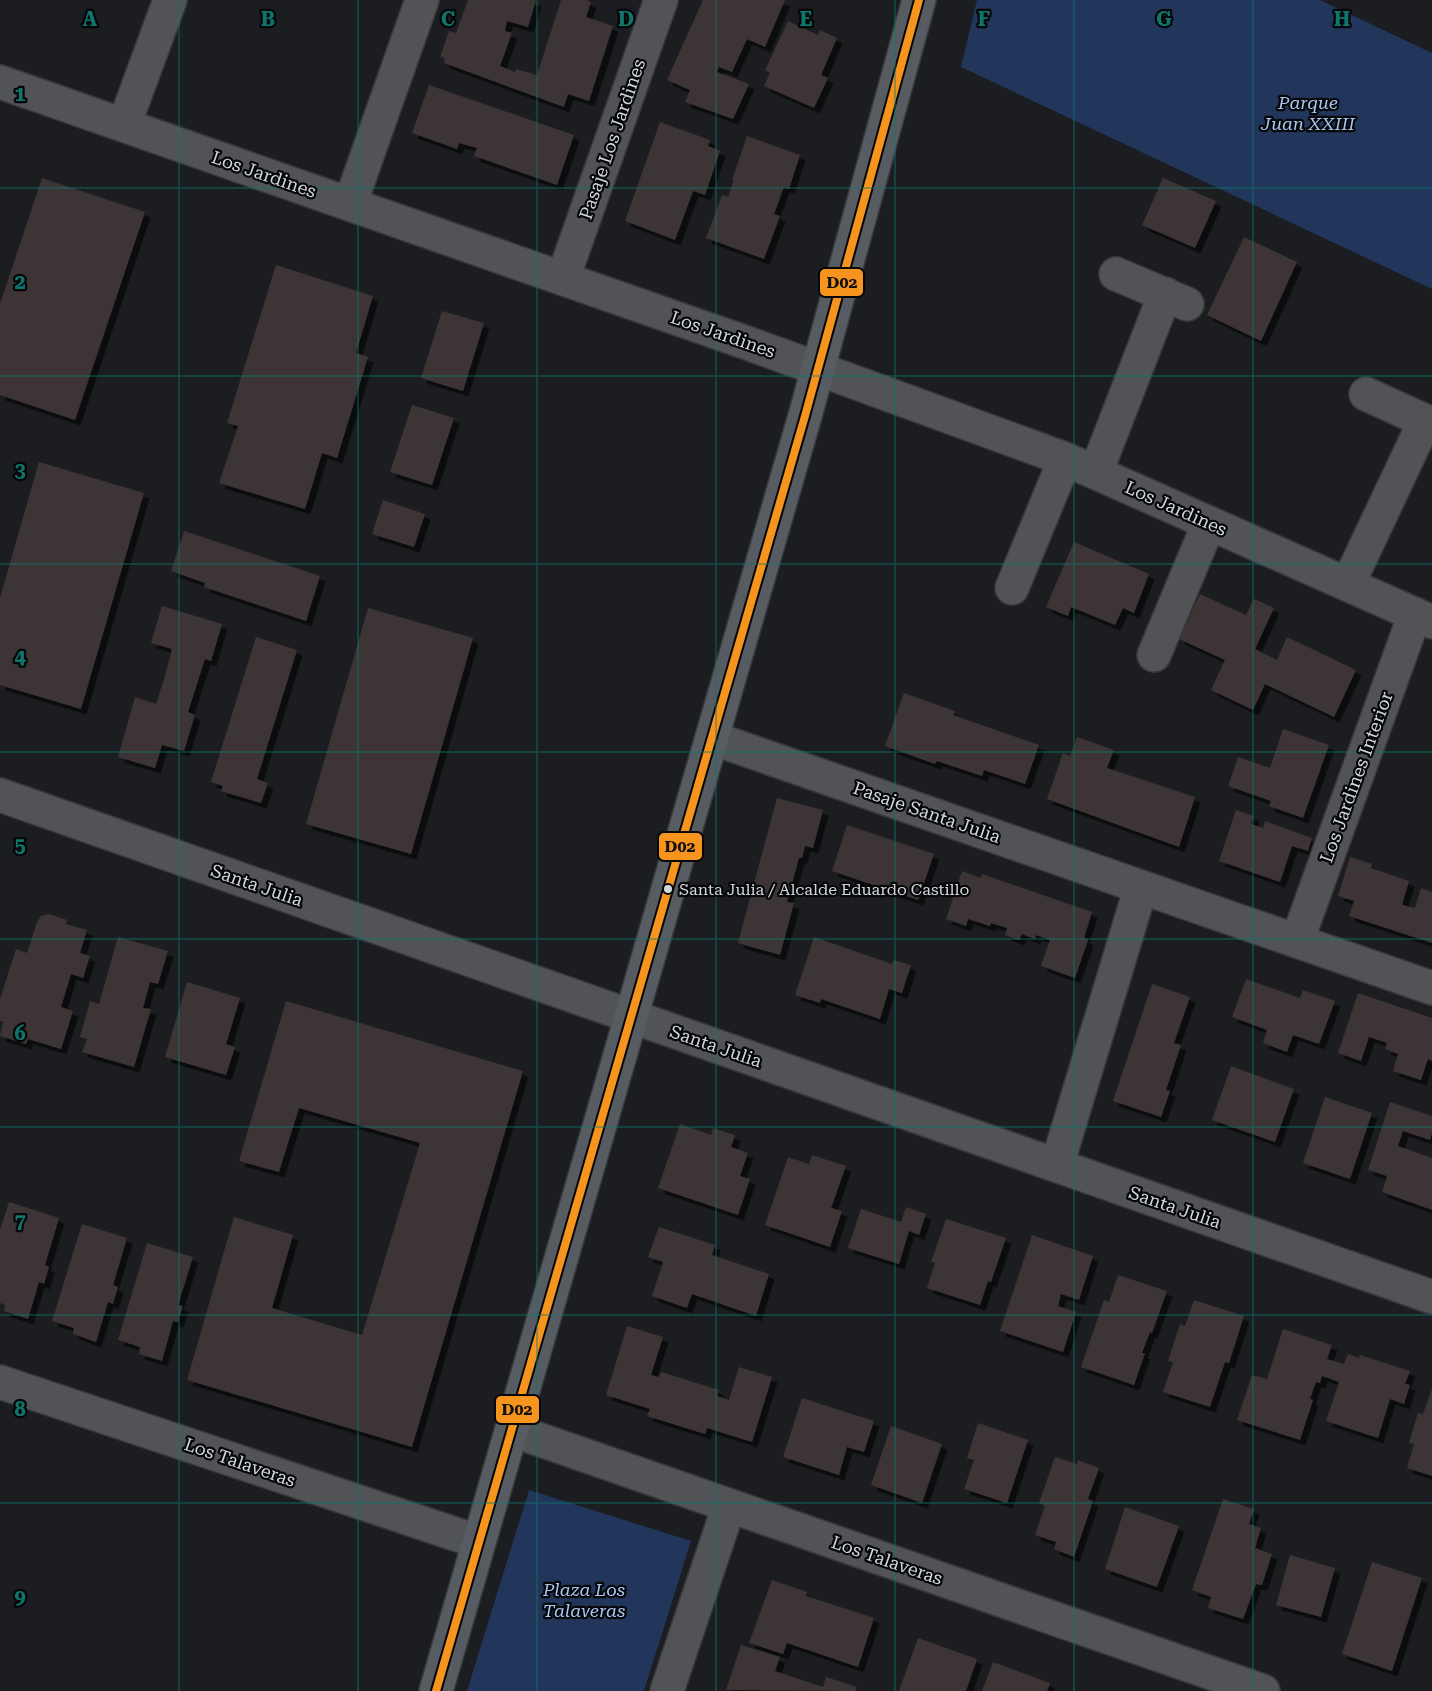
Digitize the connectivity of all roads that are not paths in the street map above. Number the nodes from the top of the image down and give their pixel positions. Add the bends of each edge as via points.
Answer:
1 (170, 0) edge
2 (422, 0) edge
3 (661, 0) edge
4 (919, 0) edge
5 (0, 82) edge
6 (124, 125) junction
7 (350, 204) junction
8 (1116, 274) dead end
9 (563, 278) junction
10 (819, 369) junction
11 (1366, 394) dead end
12 (1428, 423) edge
13 (1065, 459) junction
14 (1095, 472) junction
15 (1209, 523) junction
16 (1348, 584) junction
17 (1012, 588) dead end
18 (1424, 618) edge
19 (1154, 655) dead end
20 (712, 738) junction
21 (0, 795) edge
22 (1142, 887) junction
23 (1297, 941) junction
24 (1432, 988) edge
25 (631, 1016) junction
26 (1057, 1165) junction
27 (1432, 1297) edge
28 (0, 1382) edge
29 (512, 1430) junction
30 (729, 1506) junction
31 (479, 1542) junction
32 (436, 1691) edge
33 (667, 1691) edge
34 (1263, 1691) edge

1 - 6 street
2 - 7 street
3 - 9 street, Pasaje Los Jardines
4 - 10 main road
5 - 6 street, Los Jardines
6 - 7 street, Los Jardines
7 - 9 street, Los Jardines
8 - 14 street via 1176,299
9 - 10 street, Los Jardines
10 - 13 street, Los Jardines
10 - 20 main road
11 - 12 street
12 - 16 street
13 - 14 street, Los Jardines
13 - 17 street
14 - 15 street, Los Jardines
15 - 16 street, Los Jardines
15 - 19 street
16 - 18 street, Los Jardines
18 - 23 street, Los Jardines Interior
20 - 22 street, Pasaje Santa Julia
20 - 25 main road
21 - 25 street, Santa Julia
22 - 23 street, Pasaje Santa Julia
22 - 26 street
23 - 24 street, Pasaje Santa Julia
25 - 26 street, Santa Julia
25 - 29 main road
26 - 27 street, Santa Julia
28 - 31 street, Los Talaveras
29 - 30 street, Los Talaveras
29 - 31 main road
30 - 33 street
30 - 34 street, Los Talaveras
31 - 32 main road

